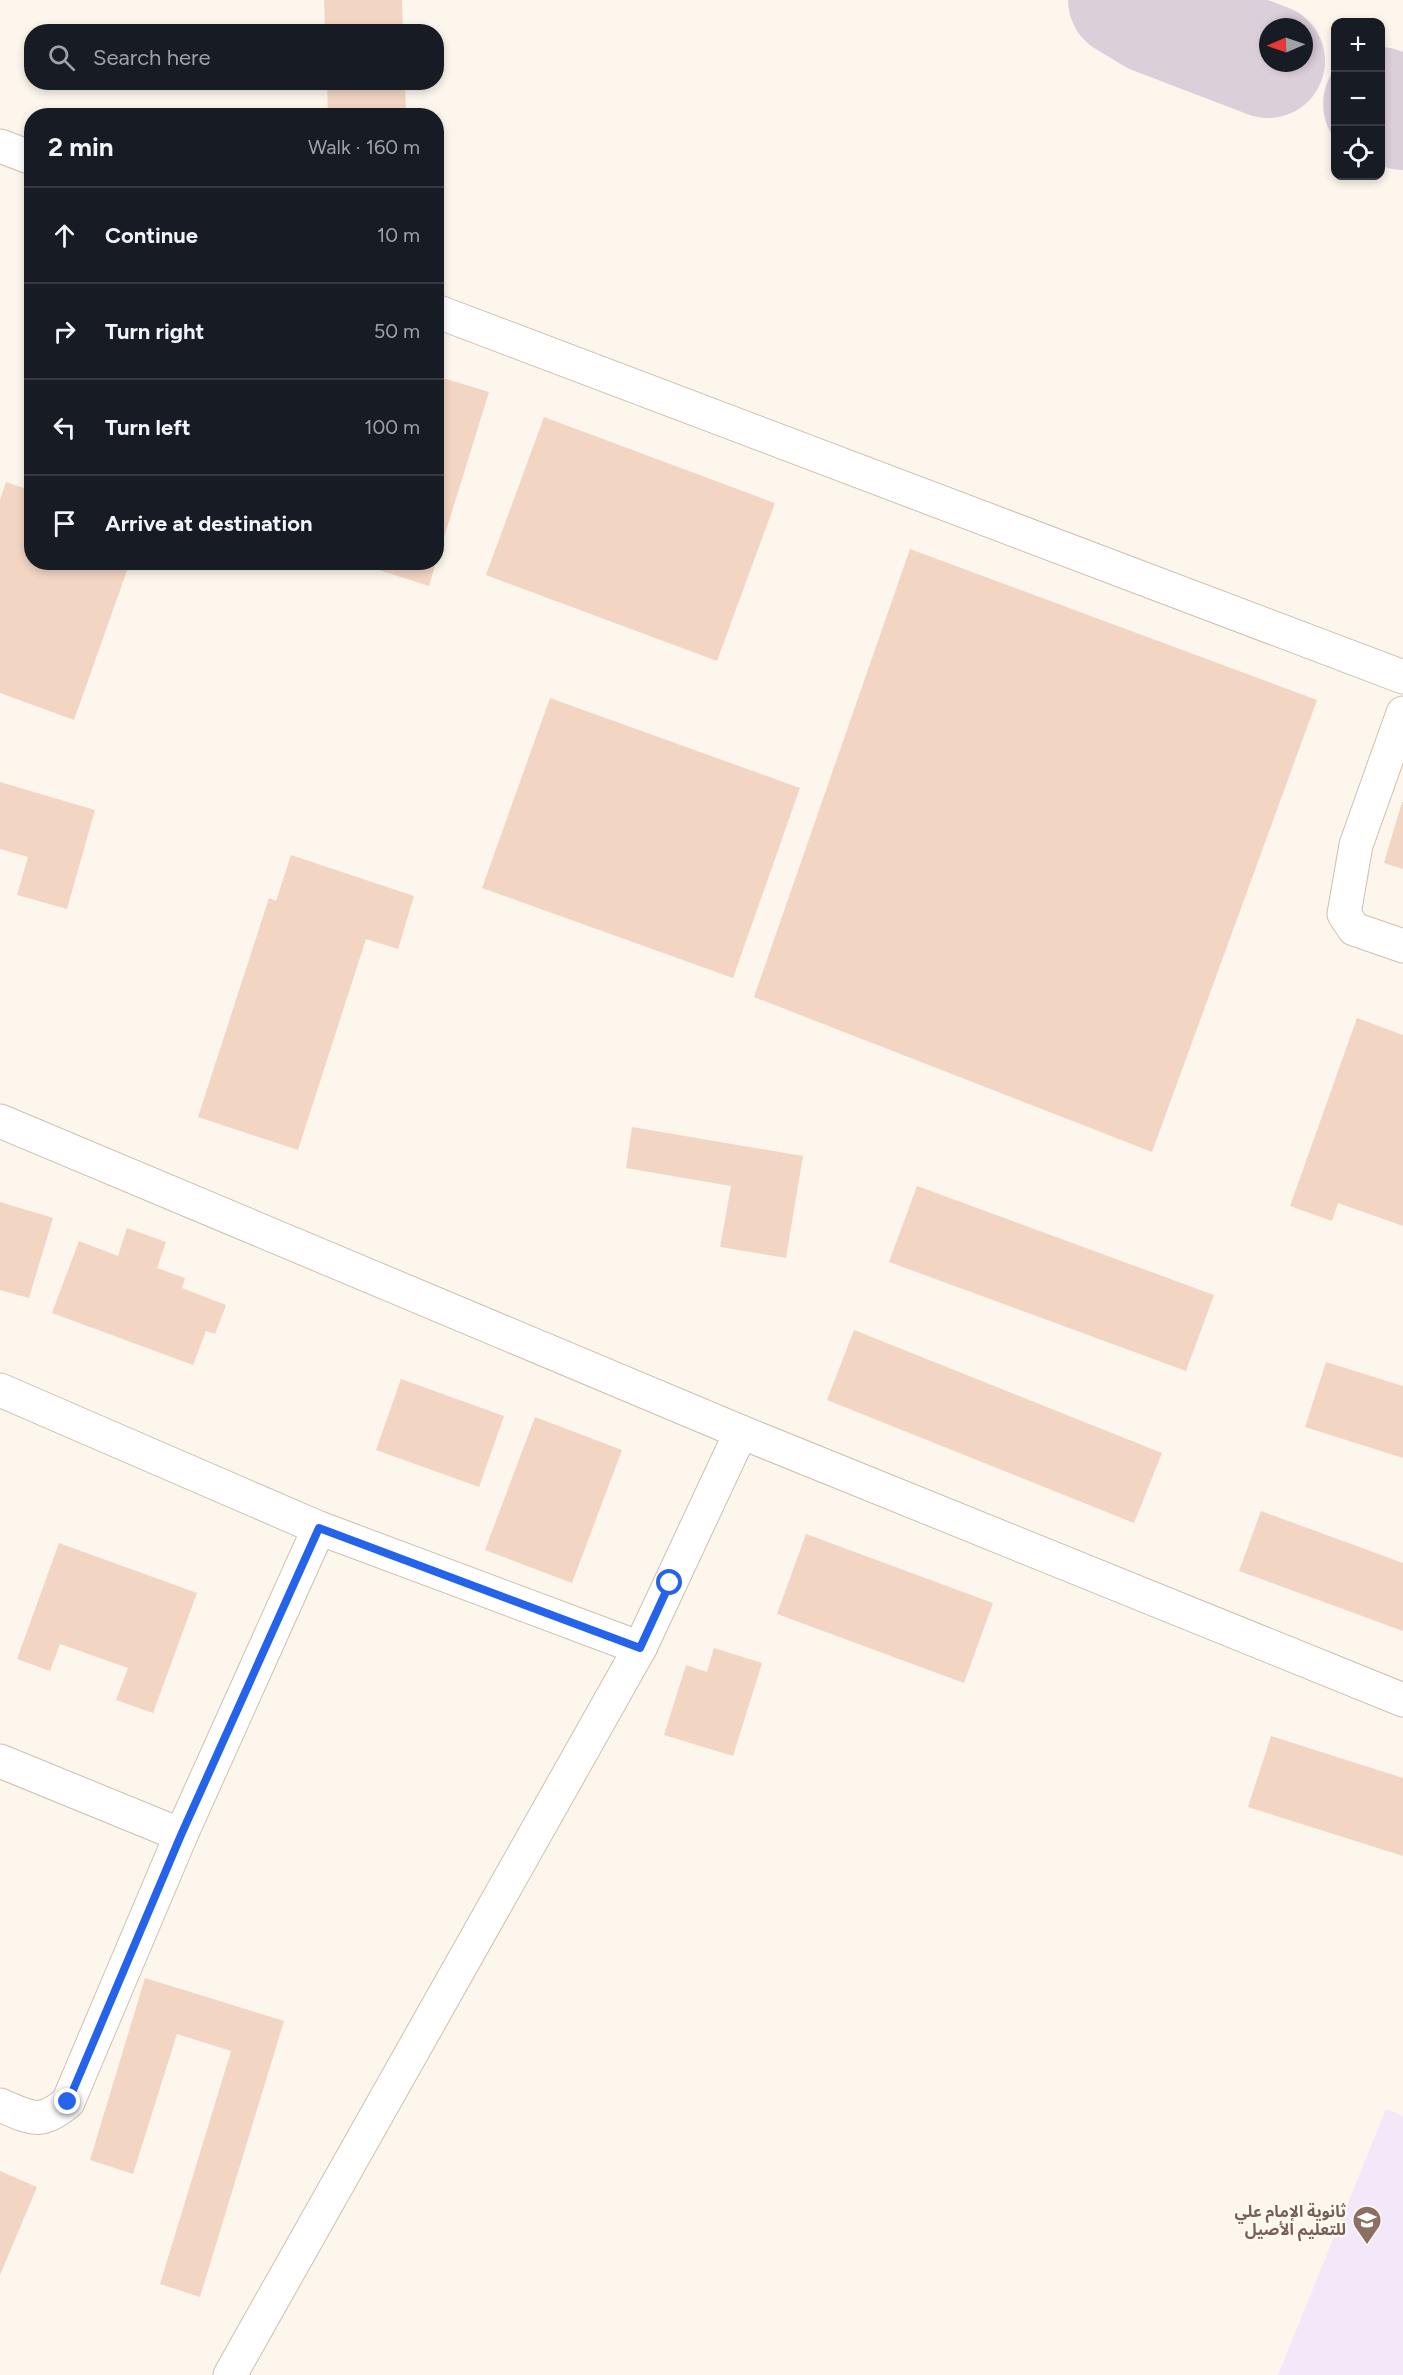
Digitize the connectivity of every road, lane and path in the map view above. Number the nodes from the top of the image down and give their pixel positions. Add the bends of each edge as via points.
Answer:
1 (0, 146) edge
2 (24, 155) edge
3 (444, 314) edge
4 (1403, 677) edge
5 (1403, 713) edge
6 (1403, 946) edge
7 (0, 1121) edge
8 (0, 1390) edge
9 (741, 1432) junction
10 (319, 1528) junction
11 (640, 1648) junction
12 (1403, 1700) edge
13 (0, 1761) edge
14 (181, 1835) junction
15 (0, 2105) edge
16 (230, 2375) edge

1 - 2 street
3 - 4 street
5 - 6 street via 1356,845 1344,914 1354,929
7 - 9 street
8 - 10 street
9 - 11 street
9 - 12 street
10 - 11 street
10 - 14 street
11 - 16 street
13 - 14 street
14 - 15 street via 68,2102 52,2116 32,2118

